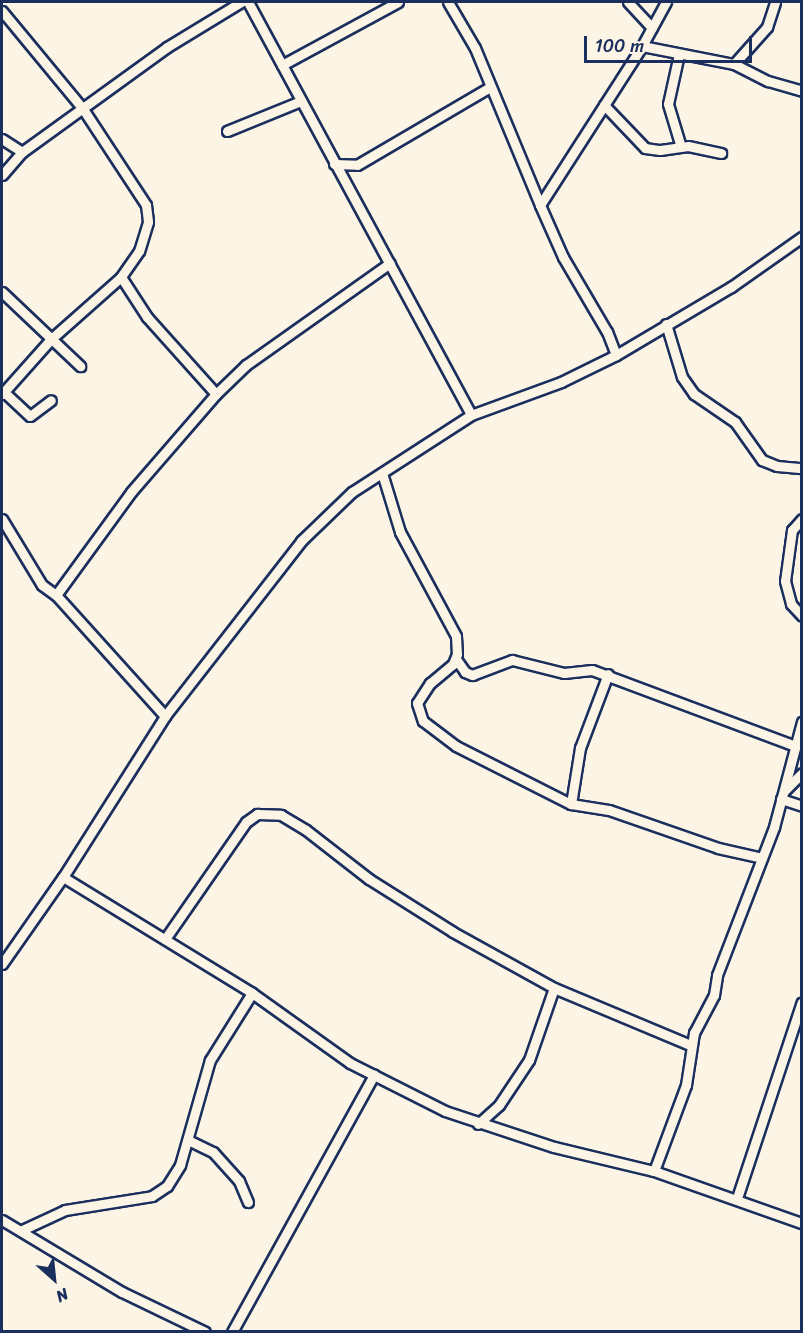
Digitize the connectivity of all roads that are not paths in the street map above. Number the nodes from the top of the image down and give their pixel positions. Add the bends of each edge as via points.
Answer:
1 (241, 2) edge
2 (248, 2) edge
3 (398, 2) edge
4 (448, 2) edge
5 (628, 2) edge
6 (666, 2) edge
7 (775, 2) edge
8 (2, 11) edge
9 (652, 28) junction
10 (642, 46) junction
11 (679, 54) junction
12 (734, 64) junction
13 (282, 65) junction
14 (490, 87) junction
15 (801, 91) edge
16 (301, 101) junction
17 (604, 105) junction
18 (83, 109) junction
19 (227, 131) dead end
20 (2, 139) edge
21 (681, 147) junction
22 (22, 152) junction
23 (721, 153) dead end
24 (334, 164) junction
25 (2, 175) edge
26 (540, 205) junction
27 (801, 237) edge
28 (390, 263) junction
29 (121, 277) junction
30 (2, 292) edge
31 (666, 324) junction
32 (51, 339) junction
33 (616, 355) junction
34 (80, 366) dead end
35 (3, 393) edge
36 (216, 394) junction
37 (51, 400) dead end
38 (471, 416) junction
39 (801, 468) edge
40 (382, 473) junction
41 (2, 519) edge
42 (801, 519) edge
43 (56, 595) junction
44 (801, 616) edge
45 (456, 658) junction
46 (608, 674) junction
47 (165, 716) junction
48 (801, 722) edge
49 (793, 745) junction
50 (801, 773) edge
51 (782, 796) junction
52 (571, 804) junction
53 (801, 806) edge
54 (762, 858) junction
55 (63, 877) junction
56 (165, 939) junction
57 (2, 964) edge
58 (554, 988) junction
59 (252, 993) junction
60 (801, 1002) edge
61 (690, 1044) junction
62 (374, 1075) junction
63 (478, 1124) junction
64 (188, 1140) junction
65 (654, 1171) junction
66 (737, 1198) junction
67 (248, 1202) dead end
68 (2, 1220) edge
69 (801, 1223) edge
70 (22, 1230) junction
71 (205, 1332) edge
72 (232, 1332) edge

1 - 18 street via 167,47
2 - 13 street
3 - 13 street
4 - 14 street via 475,48
5 - 9 street
6 - 9 street
7 - 12 street via 762,35
8 - 18 street
9 - 10 street
10 - 11 street
10 - 17 street
11 - 12 street
11 - 21 street via 668,104
12 - 15 street via 768,81
13 - 16 street
14 - 24 street via 371,158 353,166
14 - 26 street
16 - 19 street
16 - 24 street
17 - 21 street via 645,147
17 - 26 street
18 - 22 street
18 - 29 street via 146,207 148,228 144,240
20 - 22 street
21 - 23 street
22 - 25 street
24 - 28 street
26 - 33 street via 563,257 608,332
27 - 31 street via 731,287
28 - 36 street via 246,365
28 - 38 street
29 - 32 street
29 - 36 street via 147,317
30 - 32 street
31 - 33 street
31 - 39 street via 682,377 694,394 735,422 762,460
32 - 34 street
32 - 35 street
33 - 38 street via 561,382
35 - 37 street via 30,416
36 - 43 street via 131,492
38 - 40 street
40 - 45 street via 400,532 456,636
40 - 47 street via 352,492 301,541
41 - 43 street via 27,565
42 - 44 street via 792,530 784,581 791,604
43 - 47 street
45 - 46 street via 465,672 472,675 512,660 564,673 592,670
45 - 52 street via 430,683 417,703 423,721 456,746
46 - 49 street
46 - 52 street via 580,748
47 - 55 street
48 - 49 street
49 - 51 street
50 - 51 street
51 - 53 street
51 - 54 street
52 - 54 street via 609,810 718,848
54 - 61 street via 717,975 714,995
55 - 56 street
55 - 57 street
56 - 58 street via 246,822 257,814 281,815 444,926
56 - 59 street
58 - 61 street
58 - 63 street via 529,1060 499,1105
59 - 62 street via 350,1063
59 - 64 street via 210,1060
60 - 66 street
61 - 65 street via 686,1085
62 - 63 street
62 - 72 street
63 - 65 street
64 - 67 street via 201,1144 220,1159 239,1181
64 - 70 street via 176,1174 152,1196 71,1208
65 - 66 street
66 - 69 street
68 - 70 street
70 - 71 street via 122,1292

